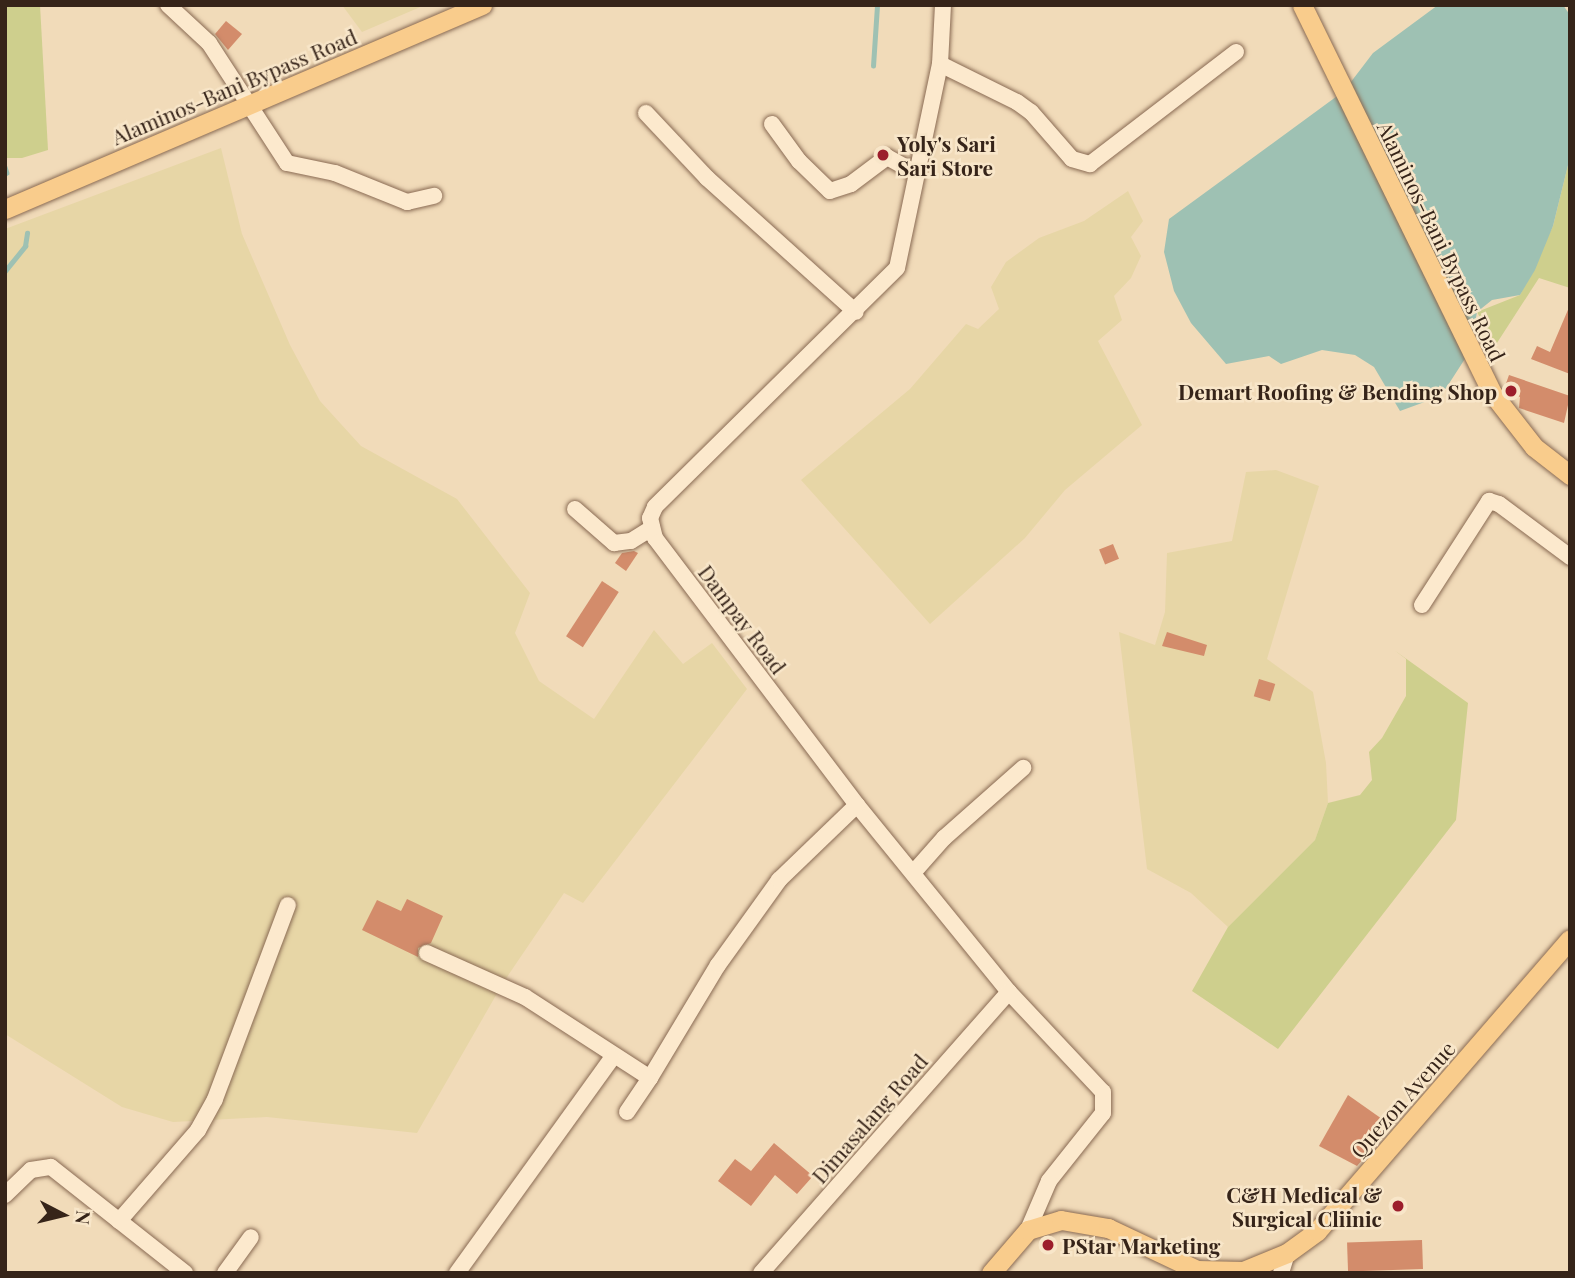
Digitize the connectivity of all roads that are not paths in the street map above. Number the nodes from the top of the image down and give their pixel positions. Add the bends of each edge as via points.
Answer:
1 (168, 5) edge
2 (482, 5) edge
3 (943, 5) edge
4 (1302, 5) edge
5 (1236, 52) dead end
6 (940, 64) junction
7 (251, 103) junction
8 (646, 113) dead end
9 (772, 124) dead end
10 (914, 172) junction
11 (434, 196) dead end
12 (5, 209) edge
13 (856, 312) junction
14 (1570, 475) edge
15 (575, 509) dead end
16 (652, 528) junction
17 (1570, 557) edge
18 (1422, 605) dead end
19 (1023, 768) dead end
20 (857, 805) junction
21 (914, 873) junction
22 (288, 905) dead end
23 (1568, 946) edge
24 (427, 953) dead end
25 (1009, 992) junction
26 (613, 1057) junction
27 (650, 1078) junction
28 (627, 1112) dead end
29 (5, 1195) edge
30 (119, 1221) junction
31 (1028, 1230) junction
32 (251, 1237) dead end
33 (1287, 1253) junction
34 (1200, 1271) edge
35 (185, 1273) edge
36 (225, 1273) edge
37 (457, 1273) edge
38 (761, 1273) edge
39 (991, 1273) edge
40 (1281, 1273) edge

1 - 7 street via 209,43
2 - 7 main road, Alaminos-Bani Bypass Road
3 - 6 street
4 - 14 main road, Alaminos-Bani Bypass Road via 1492,393 1534,447
5 - 6 street via 1090,164 1072,159 1031,111
6 - 10 street
7 - 11 street via 287,163 335,173 407,202
7 - 12 main road, Alaminos-Bani Bypass Road
8 - 13 street via 707,178
9 - 10 street via 799,161 830,191 851,184 887,157
10 - 13 street via 897,268
13 - 16 street via 655,508
15 - 16 street via 614,543 631,541
16 - 20 street, Dampay Road
17 - 18 street via 1489,501
19 - 21 street via 944,838
20 - 21 street, Dampay Road
20 - 27 street via 779,880 718,965
21 - 25 street, Dampay Road
22 - 30 street via 204,1120
23 - 33 main road, Quezon Avenue via 1317,1231
24 - 26 street via 525,997
25 - 31 street, Dampay Road via 1098,1082 1105,1103 1103,1113 1049,1181
25 - 38 street, Dimasalang Road
26 - 27 street
26 - 37 street
27 - 28 street
29 - 30 street via 31,1170 51,1167
30 - 35 street
31 - 34 main road, Quezon Avenue via 1061,1220 1086,1221
31 - 39 main road
32 - 36 street
33 - 34 main road, Quezon Avenue via 1243,1271
33 - 40 street

